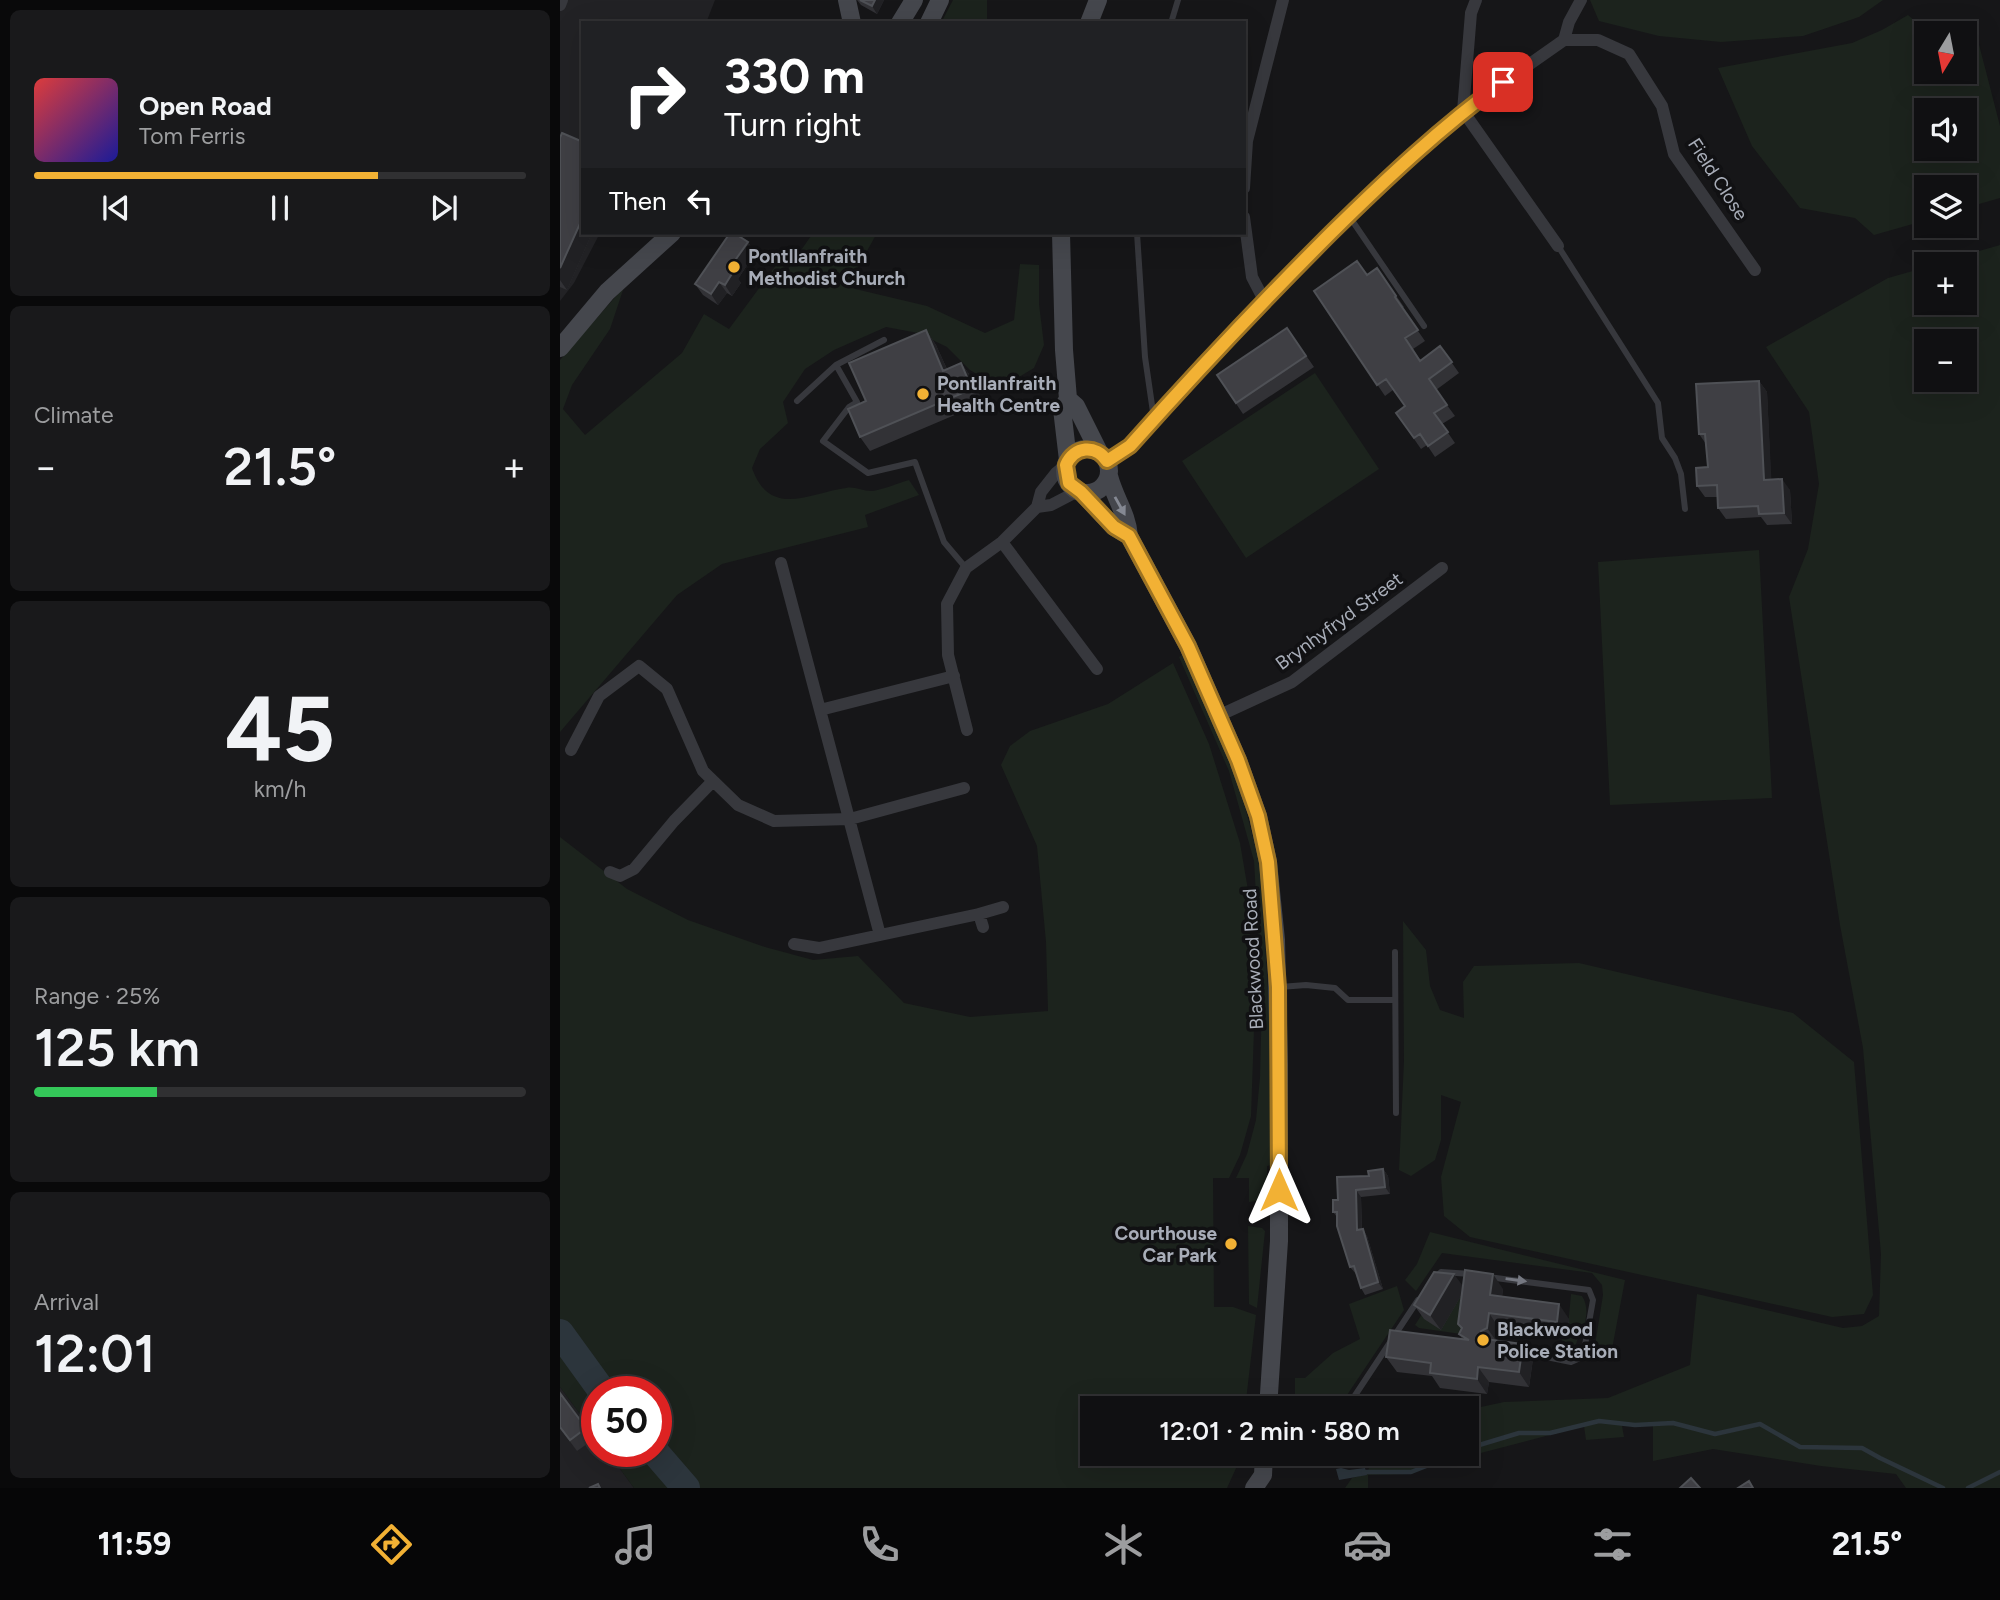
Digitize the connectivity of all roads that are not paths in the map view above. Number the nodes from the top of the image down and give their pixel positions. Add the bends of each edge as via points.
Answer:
1 (847, 0) edge
2 (915, 0) edge
3 (940, 0) edge
4 (1098, 0) edge
5 (1178, 0) edge
6 (1283, 0) edge
7 (1476, 0) edge
8 (1581, 0) edge
9 (852, 21) edge
10 (901, 21) edge
11 (930, 21) edge
12 (1090, 21) edge
13 (1172, 21) edge
14 (1564, 40) junction
15 (1463, 111) junction
16 (1246, 157) edge
17 (1349, 216) junction
18 (1246, 233) edge
19 (670, 235) edge
20 (1061, 235) edge
21 (1137, 235) edge
22 (1558, 246) joint
23 (1755, 270) dead end
24 (1264, 300) junction
25 (1424, 326) dead end
26 (884, 341) dead end
27 (560, 348) edge
28 (836, 365) junction
29 (1068, 399) junction
30 (797, 401) dead end
31 (1154, 419) junction
32 (1067, 463) junction
33 (1105, 463) junction
34 (1080, 491) junction
35 (1037, 507) junction
36 (1685, 509) dead end
37 (1129, 536) junction
38 (1002, 542) junction
39 (781, 563) dead end
40 (966, 568) junction
41 (1442, 568) dead end
42 (1097, 669) dead end
43 (954, 676) junction
44 (820, 710) junction
45 (1218, 716) junction
46 (967, 730) dead end
47 (571, 750) dead end
48 (713, 781) junction
49 (964, 788) dead end
50 (850, 819) junction
51 (610, 872) dead end
52 (1003, 907) dead end
53 (979, 914) junction
54 (983, 927) dead end
55 (880, 936) junction
56 (794, 944) dead end
57 (1395, 952) dead end
58 (1278, 987) junction
59 (1395, 1000) junction
60 (1396, 1113) dead end
61 (1429, 1285) edge
62 (1422, 1294) edge
63 (1518, 1351) edge
64 (1269, 1396) edge
65 (1356, 1396) edge
66 (1263, 1466) edge
67 (1262, 1484) edge

1 - 9 main road
2 - 10 main road
3 - 11 main road
4 - 12 main road
5 - 13 lane
6 - 16 street
7 - 15 street
8 - 14 street
14 - 15 street
14 - 23 street, Field Close via 1598,40 1629,54 1662,106 1675,154
15 - 17 street
15 - 22 street
17 - 24 street
17 - 25 lane
18 - 24 street via 1252,277
19 - 27 main road via 607,292
20 - 29 main road, Blackwood Road
21 - 31 lane
22 - 36 lane via 1658,403 1662,438 1681,474
24 - 31 street
26 - 28 lane
28 - 30 lane
28 - 40 lane via 857,402 823,441 868,473 915,462 944,542
29 - 32 main road, Blackwood Road via 1062,409
29 - 33 main road, Blackwood Road
31 - 33 street via 1130,446
32 - 33 main road via 1082,449
32 - 34 main road via 1069,483
32 - 35 street via 1041,492
33 - 34 main road via 1101,488
33 -> 37 main road, Blackwood Road via 1113,493 1128,519
34 - 35 street
34 - 37 main road, Blackwood Road via 1114,527
35 - 38 street
37 - 45 main road, Blackwood Road via 1188,646
38 - 40 street
38 - 42 street
39 - 44 street
40 - 43 street via 947,604 948,655
41 - 45 street, Brynhyfryd Street via 1292,682
43 - 44 street
43 - 46 street
44 - 50 street
45 - 58 main road, Blackwood Road via 1258,816 1268,862
47 - 48 street via 599,696 639,666 667,689 703,771
48 - 50 street via 738,805 775,821
48 - 51 street via 634,869 620,876
49 - 50 street
50 - 55 street
52 - 53 street
53 - 54 street
53 - 55 street
55 - 56 street via 819,948
57 - 59 lane
58 - 59 lane via 1335,988 1348,1000
58 - 64 main road, Blackwood Road via 1279,1241
59 - 60 lane
61 -> 63 lane via 1441,1272 1454,1272 1589,1290 1593,1300 1580,1357 1572,1362
62 - 65 lane via 1401,1334
66 - 67 main road

